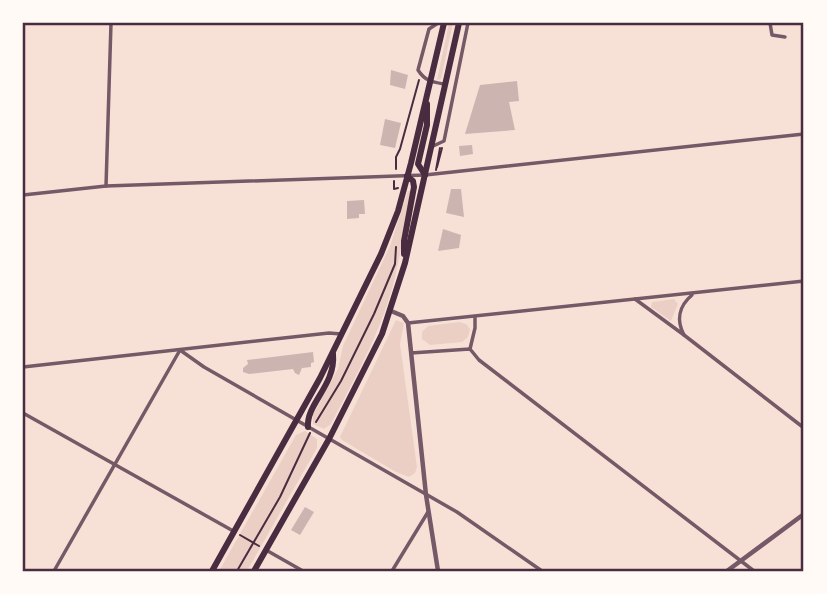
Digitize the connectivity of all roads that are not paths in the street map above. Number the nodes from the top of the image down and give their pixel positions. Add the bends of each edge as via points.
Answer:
1 (111, 23) edge
2 (438, 23) edge
3 (444, 23) edge
4 (459, 23) edge
5 (468, 23) edge
6 (770, 23) edge
7 (785, 37) dead end
8 (429, 81) junction
9 (446, 85) junction
10 (425, 100) junction
11 (804, 134) edge
12 (431, 147) junction
13 (425, 175) junction
14 (407, 176) junction
15 (106, 186) junction
16 (23, 195) edge
17 (405, 263) junction
18 (804, 281) edge
19 (694, 294) junction
20 (634, 299) junction
21 (391, 312) junction
22 (475, 318) junction
23 (408, 323) junction
24 (342, 334) junction
25 (684, 335) junction
26 (470, 349) junction
27 (180, 350) junction
28 (333, 352) junction
29 (411, 353) junction
30 (23, 367) edge
31 (23, 413) edge
32 (297, 420) junction
33 (308, 427) junction
34 (804, 428) edge
35 (329, 439) junction
36 (117, 465) junction
37 (426, 495) junction
38 (429, 511) junction
39 (804, 514) edge
40 (235, 532) junction
41 (266, 550) junction
42 (740, 562) junction
43 (54, 571) edge
44 (212, 571) edge
45 (254, 571) edge
46 (303, 571) edge
47 (392, 571) edge
48 (438, 571) edge
49 (542, 571) edge
50 (727, 571) edge
51 (754, 571) edge

1 - 15 street
2 - 8 street via 429,29 418,70
3 - 8 main road
4 - 9 main road
5 - 12 street via 443,141
6 - 7 street via 772,34
8 - 9 street
8 - 10 main road
9 - 12 main road
10 - 13 main road via 427,125 418,164
10 - 14 main road
11 - 13 street
12 - 13 main road
13 - 14 street
13 - 17 main road
14 - 15 street
14 - 17 main road via 414,187 404,241
14 - 24 main road via 381,254
15 - 16 street
17 - 21 main road
18 - 19 street
19 - 20 street
19 - 25 street via 680,312
20 - 22 street
20 - 25 street
21 - 23 street
21 - 35 main road
22 - 23 street
22 - 26 street
23 - 29 street
24 - 27 street
24 - 28 main road
25 - 34 street
26 - 29 street
26 - 42 street
27 - 30 street
27 - 32 street
27 - 36 street
28 - 32 main road
28 - 33 main road via 334,368
29 - 37 street
31 - 36 street
32 - 33 street
32 - 40 main road
33 - 35 street
35 - 37 street
35 - 41 main road
36 - 40 street
36 - 43 street
37 - 38 street
37 - 49 street
38 - 47 street
38 - 48 street
39 - 42 street
40 - 44 main road
41 - 45 main road
41 - 46 street
42 - 50 street
42 - 51 street

